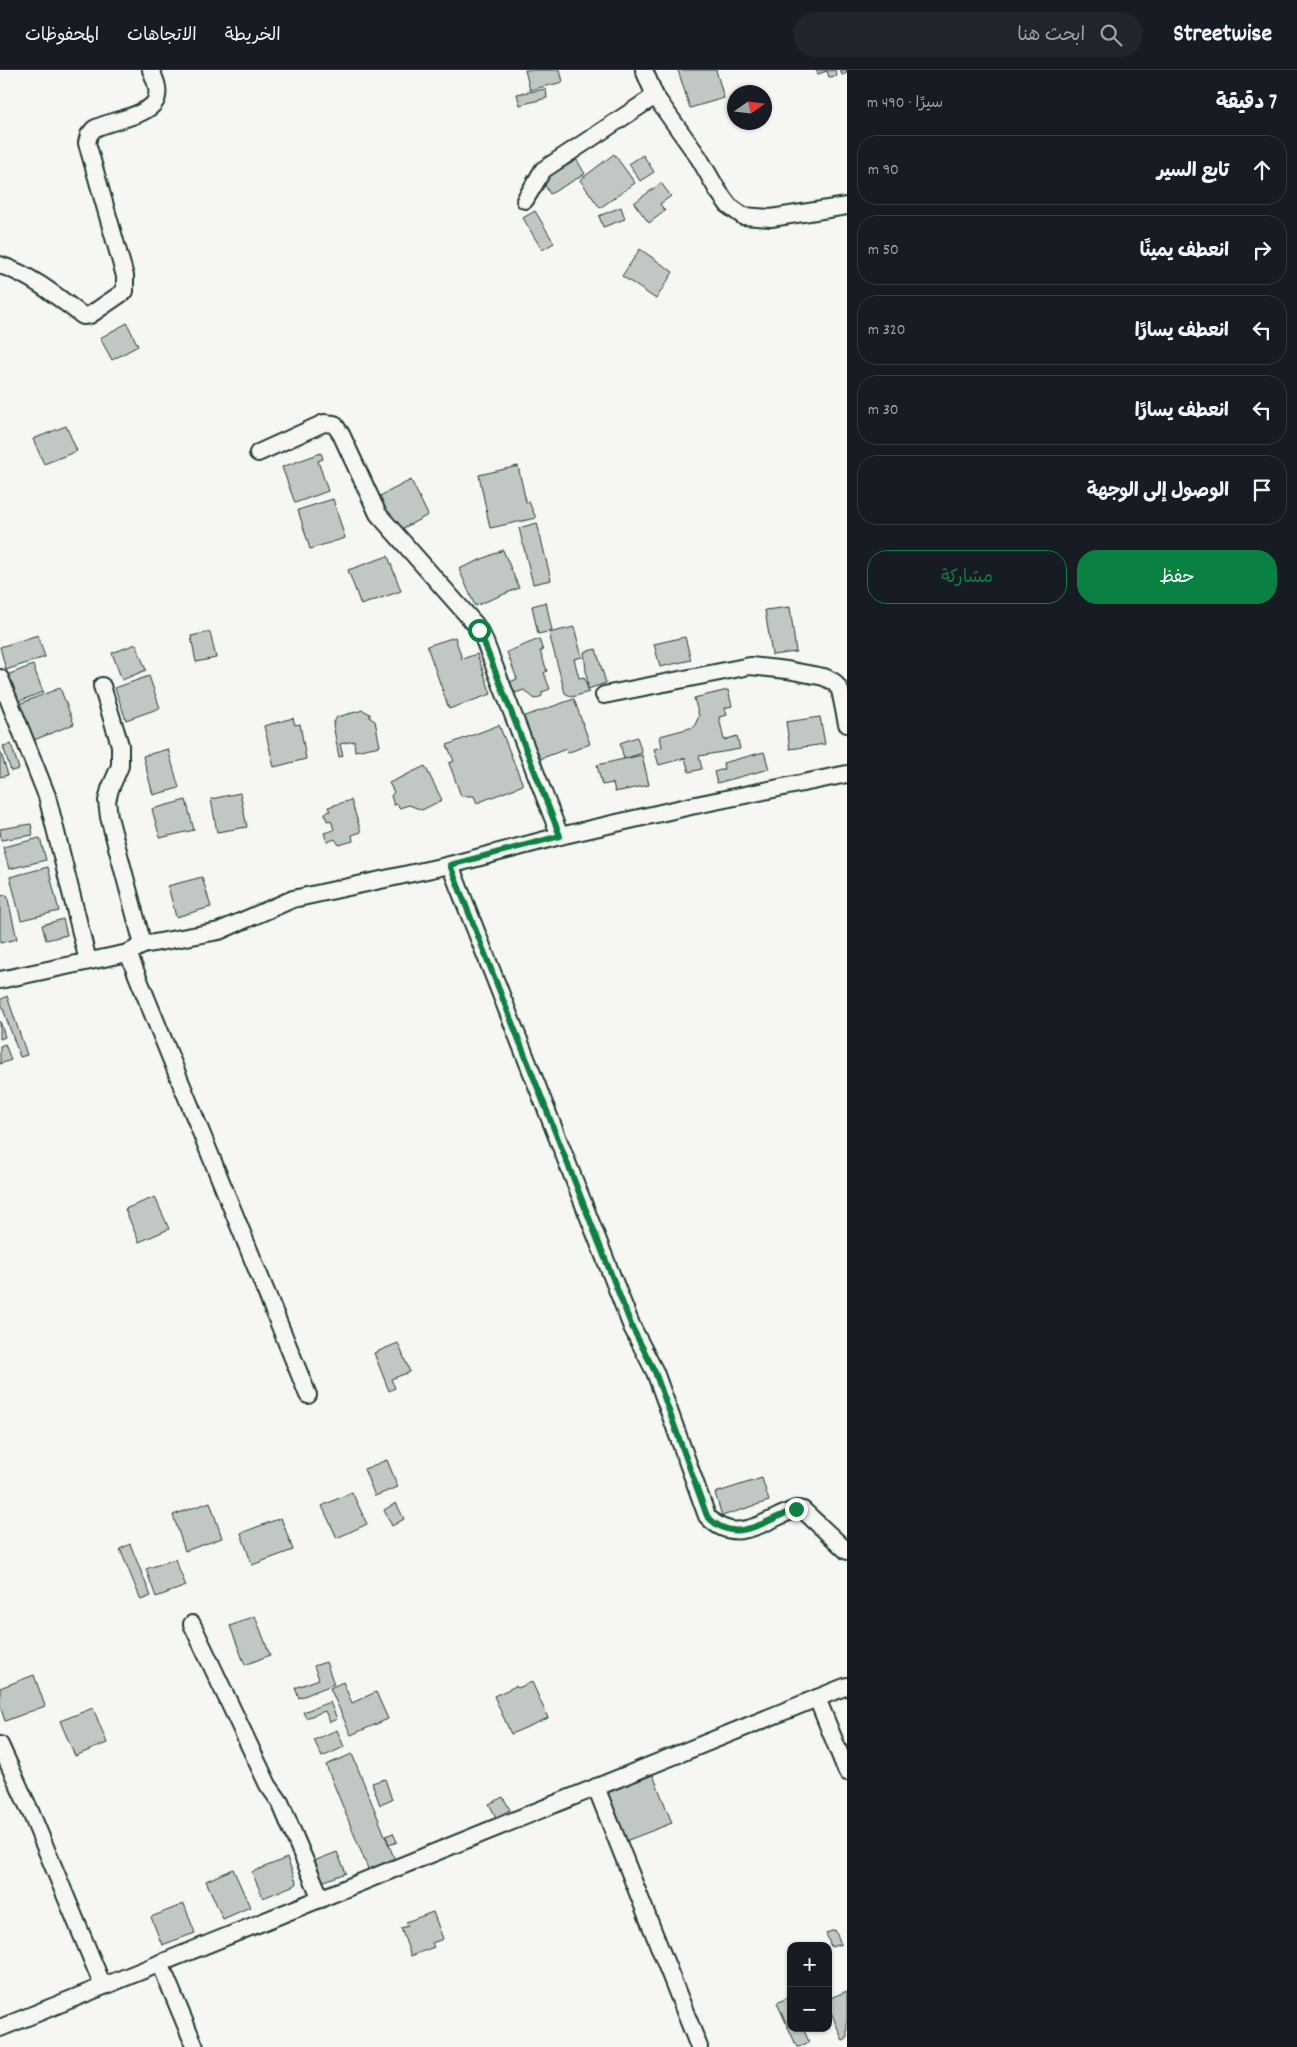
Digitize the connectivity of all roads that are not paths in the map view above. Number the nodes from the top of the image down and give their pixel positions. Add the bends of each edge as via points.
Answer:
1 (151, 70) edge
2 (644, 70) edge
3 (655, 96) junction
4 (525, 200) dead end
5 (847, 206) edge
6 (0, 265) edge
7 (258, 453) dead end
8 (0, 678) edge
9 (102, 686) dead end
10 (604, 695) dead end
11 (847, 724) edge
12 (847, 774) edge
13 (560, 836) junction
14 (450, 865) junction
15 (143, 945) junction
16 (128, 953) junction
17 (88, 961) junction
18 (0, 980) edge
19 (308, 1395) dead end
20 (847, 1551) edge
21 (192, 1624) dead end
22 (847, 1686) edge
23 (817, 1698) junction
24 (0, 1745) edge
25 (847, 1772) edge
26 (596, 1787) junction
27 (321, 1899) junction
28 (160, 1963) junction
29 (103, 1986) junction
30 (0, 2028) edge
31 (195, 2047) edge
32 (699, 2047) edge

1 - 6 street via 158,91 156,102 148,110 94,130 87,143 125,276 125,291 84,316 47,289
2 - 3 street
3 - 4 street via 543,170
3 - 5 street via 729,206 743,216 771,218
7 - 13 street via 324,423 334,424 378,514 483,637
8 - 17 street via 48,796
9 - 15 street via 120,745 120,766 107,801 108,817
10 - 11 street via 750,666 786,670 834,682 840,690
12 - 13 street
13 - 14 street
14 - 15 street via 293,899 218,931
14 - 20 street via 628,1317 655,1372 707,1516 722,1528 738,1531 755,1528 796,1509 803,1510
15 - 16 street
16 - 17 street
16 - 19 street
17 - 18 street
21 - 27 street via 268,1785 280,1802
22 - 23 street
23 - 25 street
23 - 26 street
24 - 29 street
26 - 27 street
26 - 32 street
27 - 28 street
28 - 29 street
28 - 31 street
29 - 30 street

